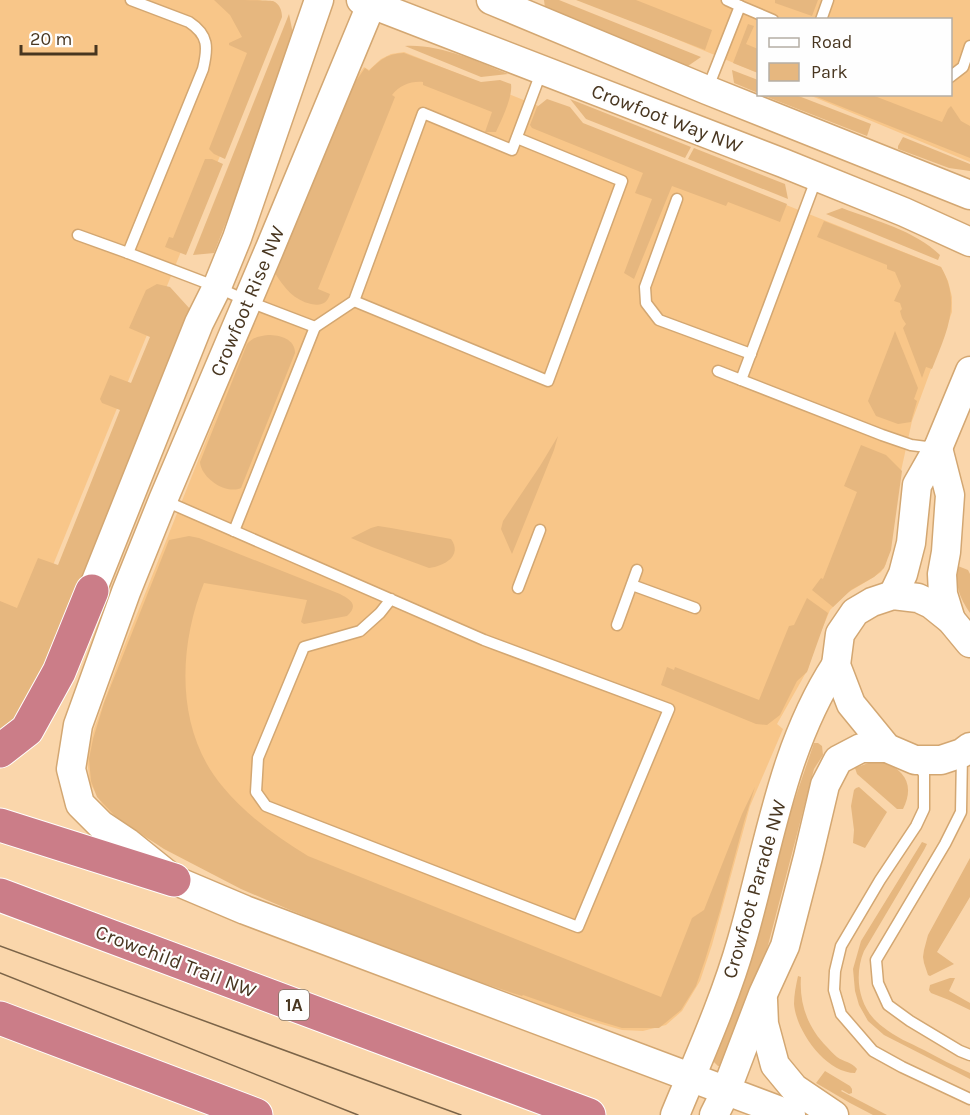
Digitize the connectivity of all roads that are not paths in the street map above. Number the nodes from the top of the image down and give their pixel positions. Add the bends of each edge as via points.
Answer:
1 (131, 0) edge
2 (319, 0) edge
3 (727, 0) edge
4 (828, 0) edge
5 (368, 2) edge
6 (509, 4) edge
7 (740, 6) junction
8 (768, 18) edge
9 (822, 18) edge
10 (970, 46) edge
11 (542, 70) junction
12 (952, 76) edge
13 (707, 90) junction
14 (517, 138) junction
15 (817, 177) junction
16 (970, 195) edge
17 (677, 199) dead end
18 (78, 234) dead end
19 (970, 242) edge
20 (128, 253) junction
21 (217, 287) junction
22 (248, 301) junction
23 (354, 301) junction
24 (315, 327) junction
25 (751, 354) junction
26 (718, 371) dead end
27 (970, 371) edge
28 (741, 380) junction
29 (938, 448) junction
30 (163, 500) junction
31 (540, 530) dead end
32 (234, 531) junction
33 (637, 570) dead end
34 (632, 585) junction
35 (518, 588) dead end
36 (92, 591) joint
37 (893, 595) junction
38 (391, 599) junction
39 (695, 608) dead end
40 (951, 620) junction
41 (617, 626) dead end
42 (970, 643) edge
43 (836, 665) junction
44 (887, 748) junction
45 (966, 750) edge
46 (0, 751) edge
47 (915, 760) junction
48 (965, 809) edge
49 (0, 825) edge
50 (174, 880) junction
51 (0, 895) edge
52 (763, 994) junction
53 (0, 1018) edge
54 (970, 1055) edge
55 (688, 1083) junction
56 (970, 1099) edge
57 (720, 1103) edge
58 (256, 1115) edge
59 (589, 1115) edge
60 (675, 1115) edge
61 (791, 1115) edge
62 (834, 1115) edge

1 - 20 lane via 196,26 205,39 207,51
2 - 21 street, Crowfoot Rise NW
3 - 7 lane
4 - 9 lane
5 - 11 street, Crowfoot Way NW
5 - 22 street, Crowfoot Rise NW
6 - 13 street, Crowfoot Way NW
7 - 8 lane
7 - 13 lane
10 - 12 lane via 963,67
11 - 14 lane
11 - 15 street, Crowfoot Way NW
13 - 16 street, Crowfoot Way NW
14 - 23 lane via 512,150 423,113
14 - 23 lane via 622,181 548,381
15 - 19 street, Crowfoot Way NW
15 - 25 lane
17 - 25 lane via 645,286 646,303 659,320
18 - 20 lane
20 - 21 lane
21 - 22 lane
21 - 36 street, Crowfoot Rise NW
22 - 24 lane
22 - 30 street, Crowfoot Rise NW
23 - 24 lane
24 - 32 lane
25 - 28 lane
26 - 28 lane
27 - 29 street
28 - 29 lane via 882,435 911,445
29 - 37 street via 917,485 911,543
29 - 40 street via 950,495 942,574
30 - 32 lane
30 - 50 street, Crowfoot Rise NW via 78,725 71,769 80,804 101,825
31 - 35 lane
32 - 38 lane
33 - 34 lane
34 - 39 lane
34 - 41 lane
36 - 46 highway via 59,672 27,730
37 - 40 street via 925,601
37 - 43 street via 855,612 840,634
38 - 38 lane via 484,640 669,709 578,927 266,806 256,792 258,759 304,647 360,631
40 - 42 street
43 - 44 street via 851,704
43 - 55 street, Crowfoot Parade NW via 803,726 768,835 734,968
44 - 47 street
44 - 52 street, Crowfoot Parade NW via 861,748 838,760 825,785 785,946
45 - 47 street via 941,760
45 - 48 lane
47 - 56 lane via 924,774 924,809 841,946 834,990 841,1014 873,1051
48 - 54 lane via 876,960 878,983 888,1005
49 - 50 highway
50 - 55 street, Crowfoot Rise NW
51 - 59 highway, Crowchild Trail NW / 1A
52 - 57 street, Crowfoot Parade NW
52 - 62 street via 764,1024 775,1065 794,1088
53 - 58 highway
55 - 57 street, Crowfoot Rise NW
55 - 60 street, Crowfoot Parade NW
57 - 61 street, Crowfoot Rise NW

